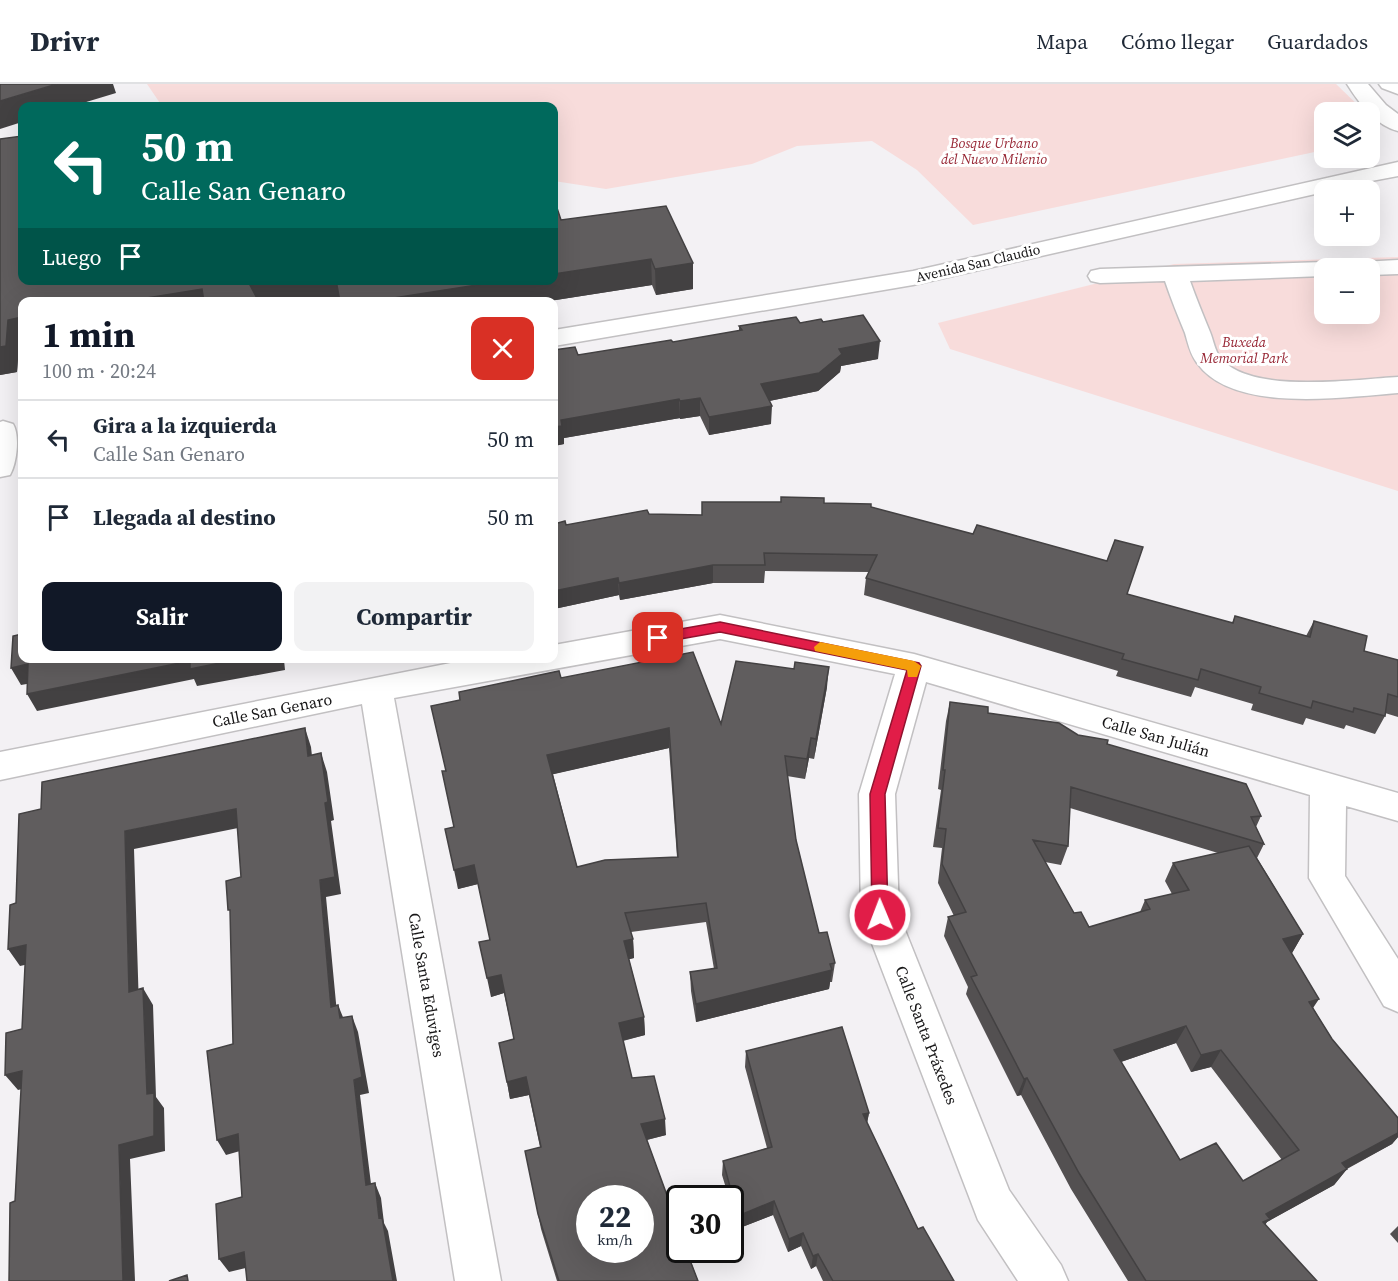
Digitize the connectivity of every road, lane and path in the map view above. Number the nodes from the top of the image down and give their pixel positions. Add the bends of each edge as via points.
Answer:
1 (1357, 84) edge
2 (1389, 84) edge
3 (1398, 88) edge
4 (1398, 124) edge
5 (1398, 169) edge
6 (1380, 267) edge
7 (1398, 267) edge
8 (1314, 269) edge
9 (1175, 274) junction
10 (1100, 276) dead end
11 (558, 337) edge
12 (1398, 385) edge
13 (9, 429) edge
14 (0, 468) edge
15 (558, 656) edge
16 (519, 663) edge
17 (914, 666) junction
18 (376, 689) junction
19 (0, 766) edge
20 (1328, 786) junction
21 (1398, 807) edge
22 (1398, 994) edge
23 (478, 1281) edge
24 (1045, 1281) edge

1 - 4 street via 1378,110
2 - 3 street
5 - 11 street, Avenida San Claudio via 914,278
6 - 7 street
8 - 9 street
9 - 10 street
9 - 12 street via 1207,359 1239,381 1286,390
13 - 14 street
15 - 17 street via 720,627
16 - 18 street, Calle San Genaro
17 - 20 street, Calle San Julián
17 - 24 street, Calle Santa Práxedes via 878,794 880,915 993,1205
18 - 19 street, Calle San Genaro
18 - 23 street, Calle Santa Eduviges
20 - 21 street, Calle San Julián
20 - 22 street via 1327,878

